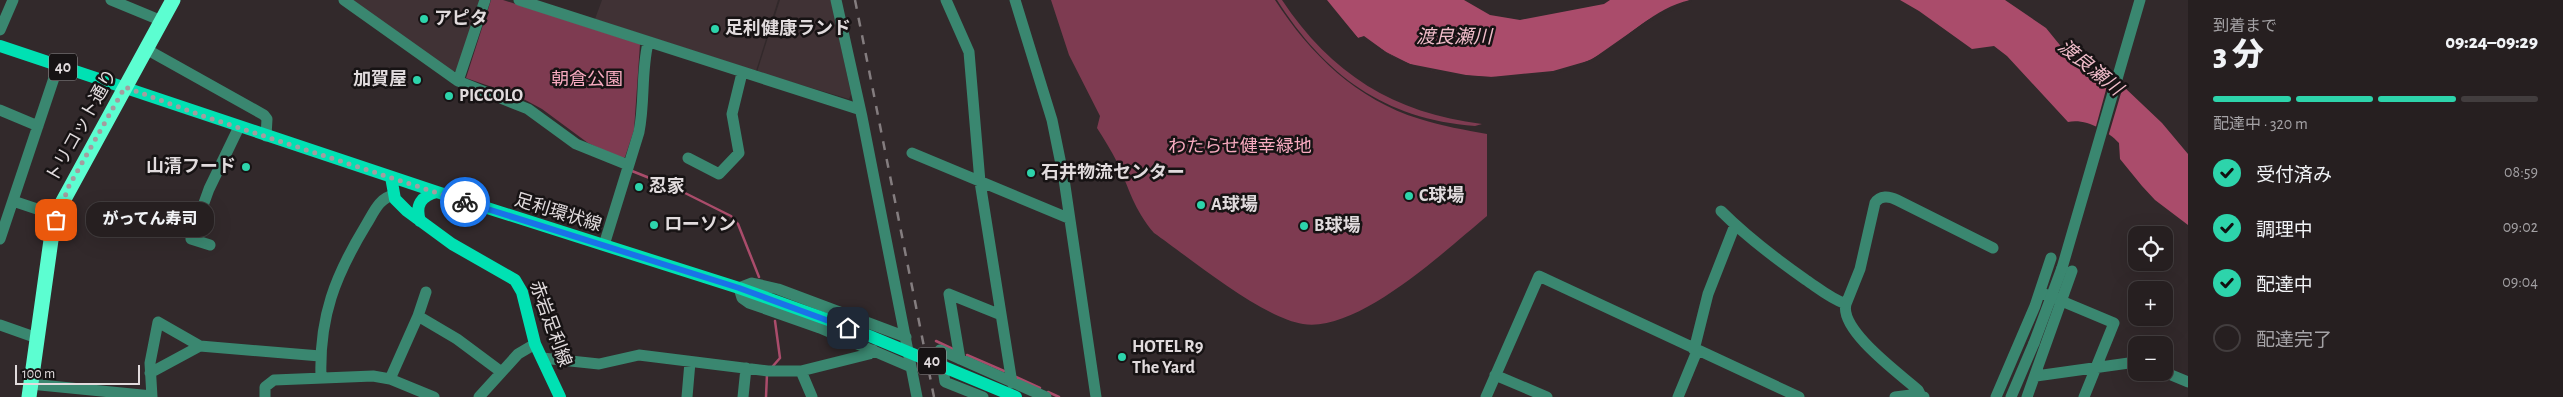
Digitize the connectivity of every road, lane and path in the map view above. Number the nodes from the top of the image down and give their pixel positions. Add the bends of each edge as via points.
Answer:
1 (13, 0) edge
2 (111, 0) edge
3 (173, 0) edge
4 (344, 0) edge
5 (486, 0) edge
6 (519, 0) edge
7 (836, 0) edge
8 (946, 0) edge
9 (1015, 0) edge
10 (2140, 0) edge
11 (162, 21) junction
12 (0, 30) edge
13 (648, 43) junction
14 (0, 46) edge
15 (146, 48) junction
16 (58, 66) junction
17 (742, 73) junction
18 (458, 81) junction
19 (125, 87) junction
20 (858, 109) junction
21 (0, 110) edge
22 (38, 126) junction
23 (239, 127) junction
24 (266, 136) junction
25 (912, 153) dead end
26 (688, 158) dead end
27 (628, 165) junction
28 (391, 177) junction
29 (980, 182) junction
30 (437, 192) junction
31 (394, 195) junction
32 (13, 201) junction
33 (1721, 211) dead end
34 (58, 216) junction
35 (1068, 218) junction
36 (420, 221) junction
37 (1735, 225) junction
38 (0, 239) edge
39 (210, 245) dead end
40 (604, 245) junction
41 (1993, 248) dead end
42 (2051, 258) dead end
43 (2067, 270) junction
44 (739, 288) junction
45 (426, 292) dead end
46 (2040, 292) junction
47 (2062, 301) junction
48 (1846, 304) junction
49 (1002, 315) junction
50 (418, 316) junction
51 (0, 325) edge
52 (906, 337) junction
53 (37, 338) junction
54 (535, 344) junction
55 (200, 346) junction
56 (873, 350) junction
57 (1696, 350) junction
58 (320, 356) junction
59 (542, 358) junction
60 (960, 359) junction
61 (690, 362) junction
62 (2128, 363) edge
63 (2097, 366) junction
64 (911, 367) junction
65 (746, 368) junction
66 (500, 370) junction
67 (801, 371) junction
68 (150, 373) junction
69 (1495, 375) junction
70 (2036, 376) junction
71 (2173, 376) edge
72 (321, 378) junction
73 (390, 379) junction
74 (2188, 382) edge
75 (1012, 383) junction
76 (30, 391) edge
77 (152, 396) edge
78 (1923, 396) edge
79 (265, 397) edge
80 (434, 397) edge
81 (479, 397) edge
82 (560, 397) edge
83 (687, 397) edge
84 (743, 397) edge
85 (812, 397) edge
86 (917, 397) edge
87 (983, 397) edge
88 (1016, 397) edge
89 (1046, 397) edge
90 (1096, 397) edge
91 (1486, 397) edge
92 (1547, 397) edge
93 (1678, 397) edge
94 (1798, 397) edge
95 (1895, 397) edge
96 (1996, 397) edge
97 (2011, 397) edge
98 (2027, 397) edge
99 (2084, 397) edge

1 - 12 street
2 - 11 street
3 - 11 highway, トリコット通り
4 - 18 street
5 - 18 street
6 - 13 street
7 - 20 street
8 - 29 street via 969,52
9 - 35 street via 1052,120
10 - 43 street via 2077,217
11 - 15 highway, トリコット通り
13 - 17 street
13 - 27 street via 643,66 642,116 637,143
14 - 16 main road, 足利環状線 / 40
15 - 19 highway, トリコット通り
15 - 24 street via 264,115 267,119
16 - 19 main road, 足利環状線 / 40
16 - 22 street
17 - 20 street
17 - 26 street via 732,114 739,153 719,174
18 - 27 street via 528,109 576,144
19 - 23 main road, 足利環状線 / 40
19 - 34 highway, トリコット通り via 69,186
20 - 52 street
21 - 22 street
22 - 32 street
23 - 24 main road, 足利環状線 / 40
23 - 39 street via 209,189 191,239
24 - 28 main road, 足利環状線 / 40
25 - 29 street
27 - 40 street
28 - 30 main road, 足利環状線 / 40
28 - 31 main road
29 - 35 street
29 - 49 street
30 - 36 main road via 421,200 418,209
30 - 40 main road, 足利環状線 / 40
31 - 36 main road, 赤岩足利線
31 - 58 street via 382,199 345,260 326,314
32 - 34 street
32 - 38 street
33 - 37 street
34 - 53 highway, トリコット通り via 51,240
35 - 90 street
36 - 54 main road, 赤岩足利線 via 452,244 515,280 522,292
37 - 48 street via 1786,266
37 - 57 street via 1708,294
40 - 44 main road, 足利環状線 / 40
41 - 48 street via 1897,200 1880,198 1874,203 1860,269
42 - 46 street
43 - 47 street
43 - 97 street, bridge
44 - 52 street via 752,283 778,289
44 - 56 street via 742,298 749,303
44 - 88 main road, 足利環状線 / 40, bridge via 848,328
45 - 50 street
46 - 47 street
46 - 96 street
47 - 63 street via 2114,324
47 - 70 street
48 - 78 street via 1846,318 1859,336
49 - 60 street via 949,294
49 - 75 street
50 - 66 street
50 - 73 street
51 - 53 street
52 - 64 street
53 - 76 highway, トリコット通り
54 - 59 main road, 赤岩足利線
54 - 66 street
55 - 58 street
55 - 68 street
55 - 68 street via 158,322
56 - 64 street
56 - 67 street via 869,354
57 - 69 street via 1539,276
57 - 93 street
57 - 94 street
58 - 72 street
59 - 61 street via 599,364 639,355
59 - 82 main road, 赤岩足利線
60 - 75 street
60 - 87 street via 940,350 945,382
61 - 65 street
61 - 83 street
62 - 63 street
63 - 70 street
63 - 99 street
64 - 86 street
65 - 67 street
65 - 84 street
66 - 81 street
67 - 85 street
68 - 77 street
69 - 91 street
69 - 92 street
70 - 98 street
71 - 74 street
72 - 73 street via 373,376
72 - 79 street via 274,380 266,388
73 - 80 street
75 - 89 street
76 - 77 street
78 - 95 street

